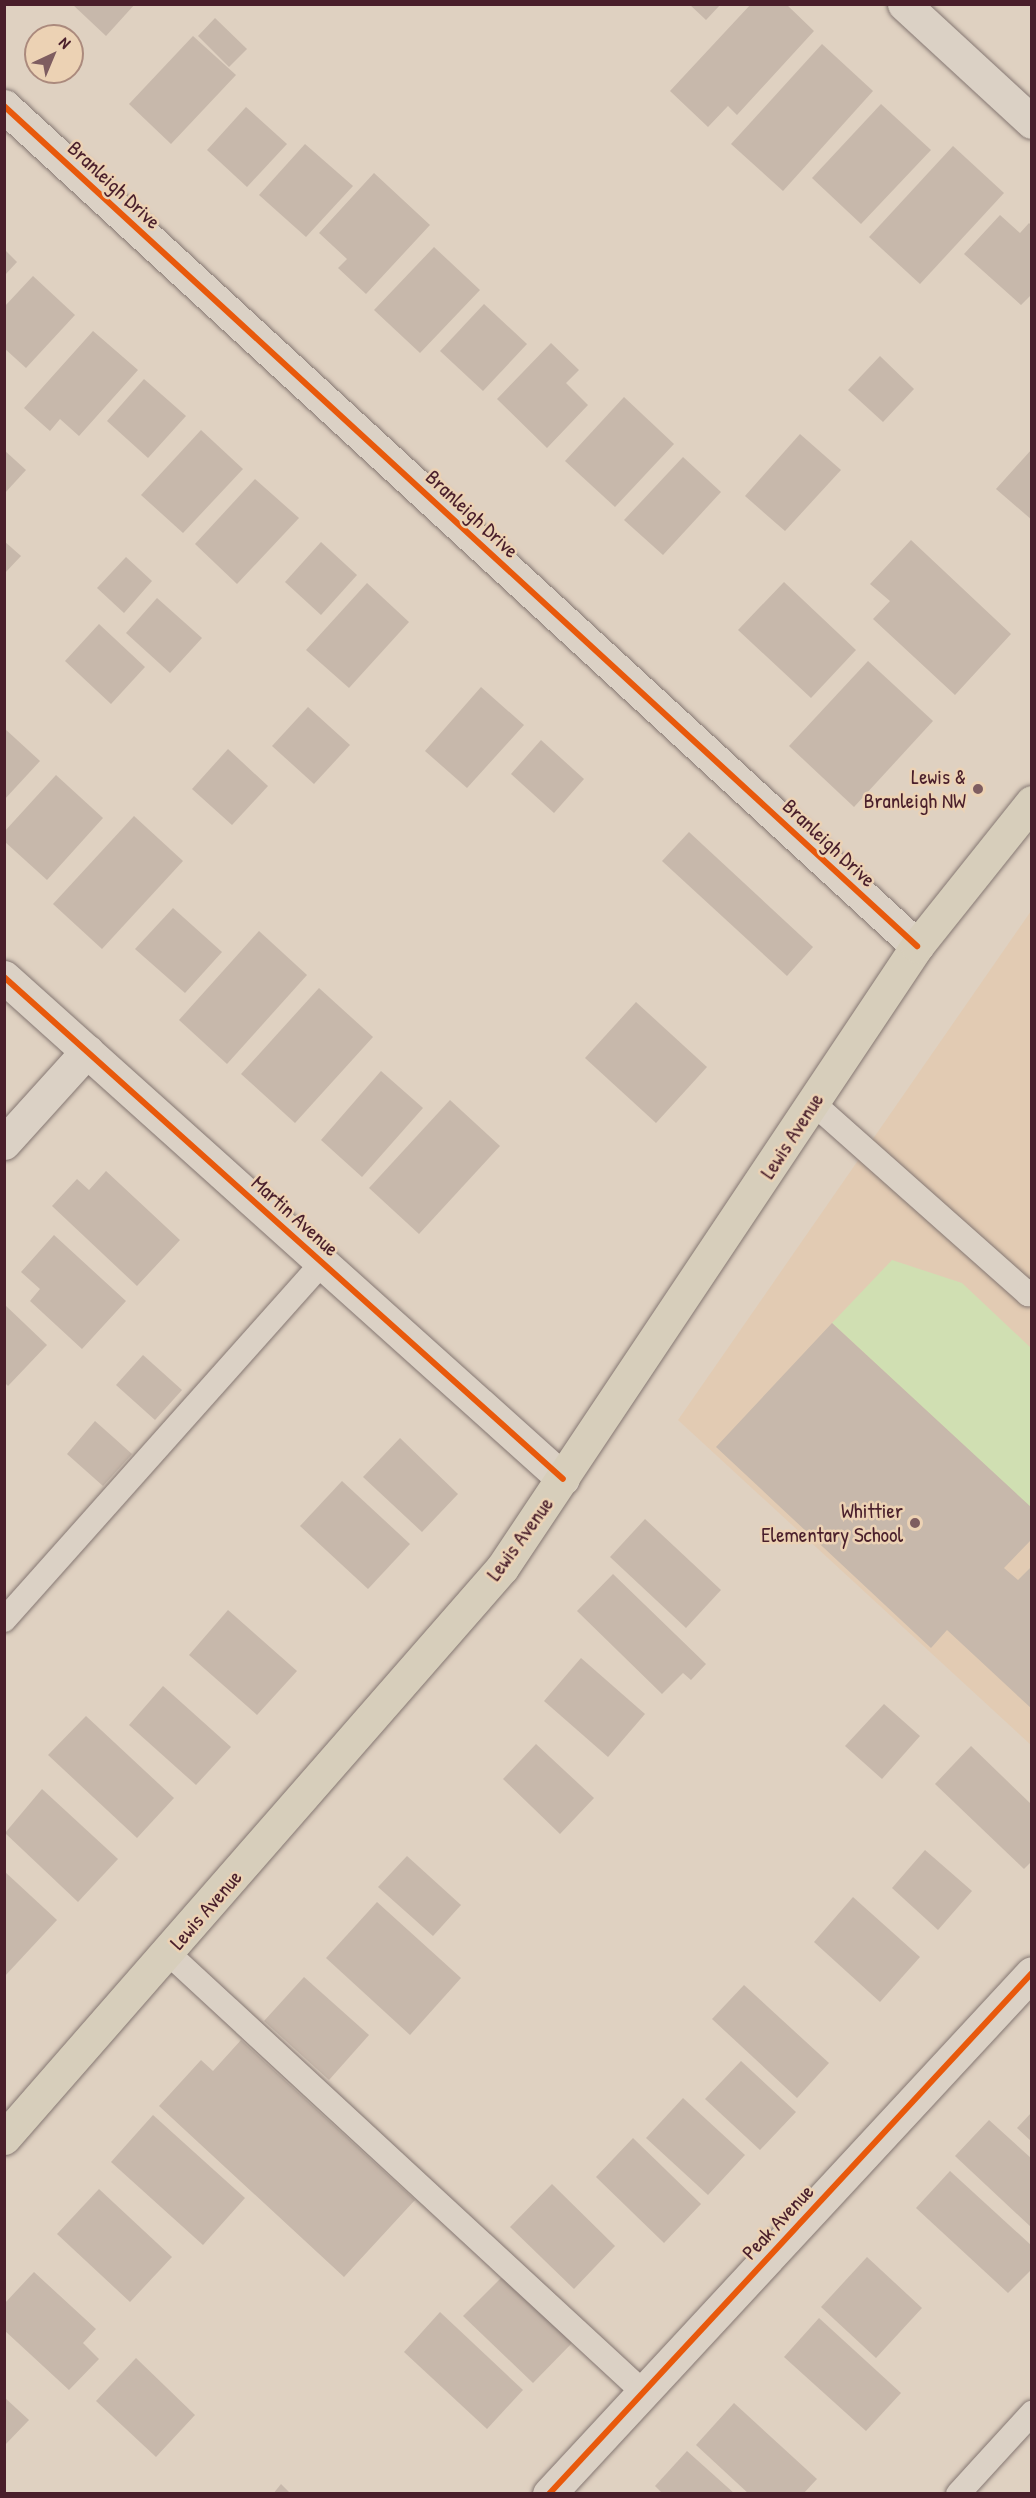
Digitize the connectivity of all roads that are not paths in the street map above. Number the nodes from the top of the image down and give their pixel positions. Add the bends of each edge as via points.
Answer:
1 (904, 4) edge
2 (4, 106) edge
3 (1032, 122) edge
4 (1032, 802) edge
5 (917, 946) junction
6 (4, 977) edge
7 (87, 1051) junction
8 (813, 1103) junction
9 (4, 1143) edge
10 (322, 1263) junction
11 (1032, 1291) edge
12 (563, 1479) junction
13 (4, 1620) edge
14 (168, 1953) junction
15 (1032, 1973) edge
16 (4, 2138) edge
17 (643, 2392) junction
18 (1032, 2413) edge
19 (549, 2493) edge
20 (958, 2493) edge

1 - 3 street
2 - 5 street, Branleigh Drive
4 - 5 main road, Lewis Avenue
5 - 8 main road, Lewis Avenue
6 - 7 street, Martin Avenue
7 - 9 street
7 - 10 street, Martin Avenue
8 - 11 lane via 1028,1294
8 - 12 main road, Lewis Avenue
10 - 12 street, Martin Avenue
10 - 13 lane
12 - 14 main road, Lewis Avenue via 502,1568
14 - 16 main road, Lewis Avenue
14 - 17 lane
15 - 17 street, Peak Avenue
17 - 19 street, Peak Avenue
18 - 20 lane

